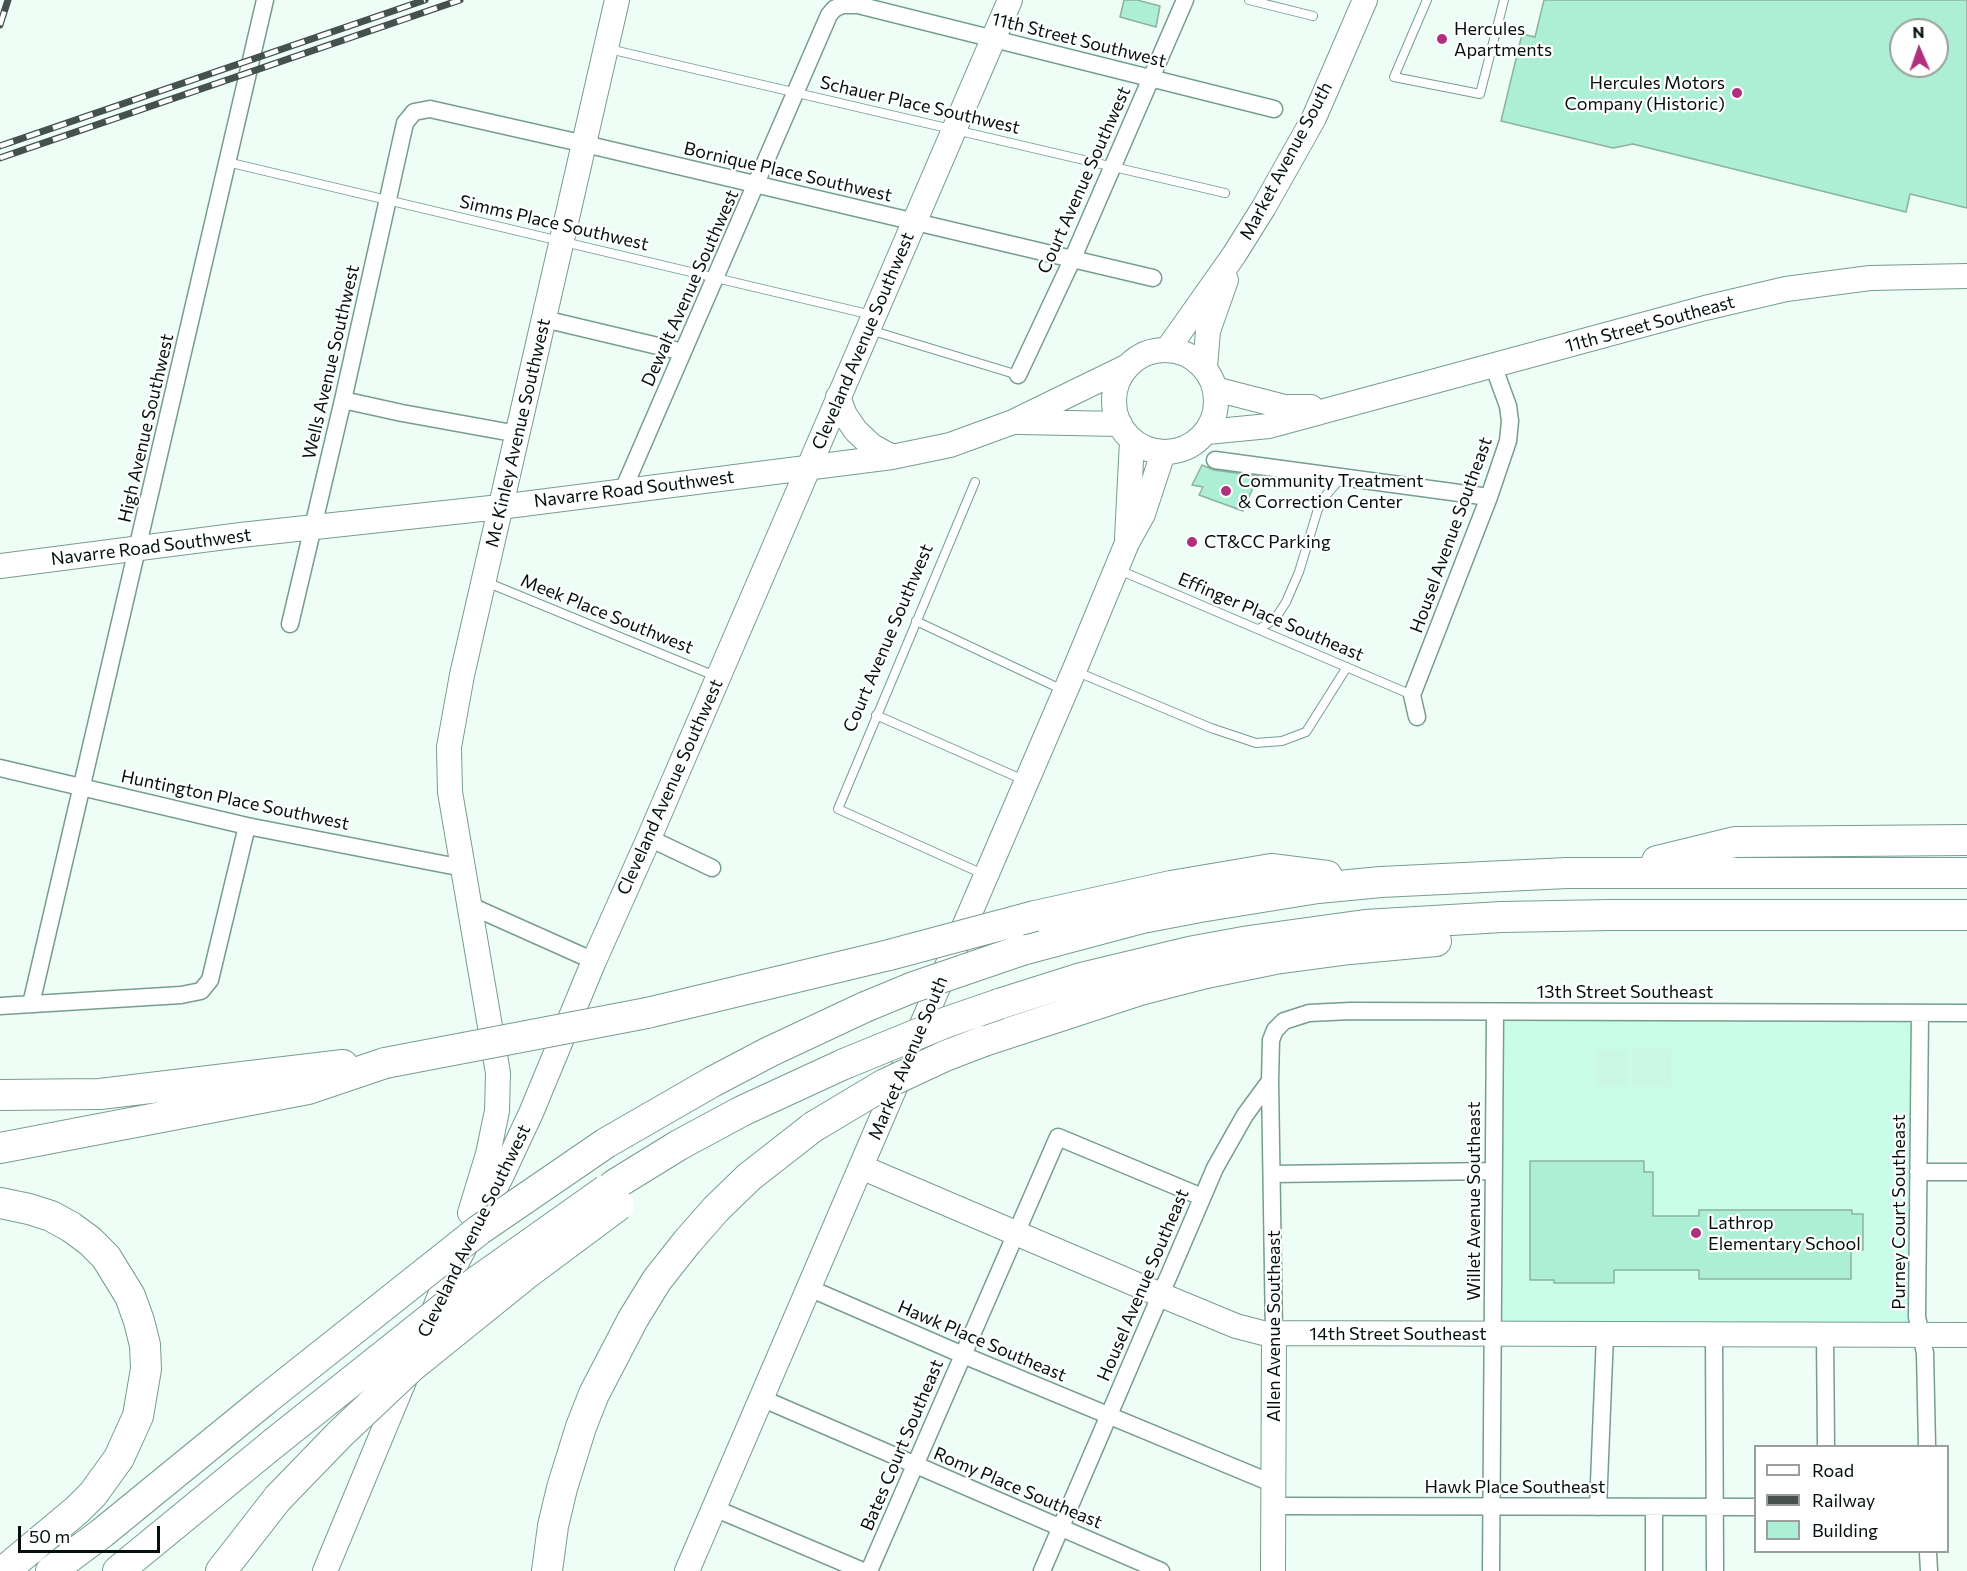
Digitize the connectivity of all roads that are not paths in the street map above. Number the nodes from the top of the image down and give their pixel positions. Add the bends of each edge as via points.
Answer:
1 (265, 0) edge
2 (617, 0) edge
3 (1010, 0) edge
4 (1185, 0) edge
5 (1249, 0) edge
6 (1365, 0) edge
7 (1427, 0) edge
8 (1504, 0) edge
9 (839, 6) joint
10 (1312, 16) dead end
11 (993, 38) junction
12 (607, 48) junction
13 (1150, 78) junction
14 (796, 93) junction
15 (1274, 109) dead end
16 (414, 112) joint
17 (953, 130) junction
18 (585, 144) junction
19 (227, 162) junction
20 (1112, 167) junction
21 (757, 184) junction
22 (1225, 193) dead end
23 (388, 201) junction
24 (914, 222) junction
25 (562, 240) junction
26 (1234, 255) junction
27 (1072, 260) junction
28 (1967, 276) edge
29 (717, 278) junction
30 (1153, 278) dead end
31 (544, 319) junction
32 (870, 322) junction
33 (1167, 350) junction
34 (683, 352) junction
35 (1493, 365) junction
36 (1128, 366) junction
37 (1205, 367) junction
38 (1018, 375) joint
39 (1215, 389) junction
40 (838, 397) junction
41 (343, 400) junction
42 (1338, 407) junction
43 (1013, 422) junction
44 (1207, 432) junction
45 (1126, 433) junction
46 (518, 434) junction
47 (1163, 453) junction
48 (892, 457) junction
49 (1215, 460) dead end
50 (808, 467) junction
51 (1342, 477) junction
52 (975, 482) dead end
53 (623, 490) junction
54 (1489, 497) junction
55 (500, 507) junction
56 (312, 527) junction
57 (1127, 543) junction
58 (137, 549) junction
59 (0, 566) edge
60 (1116, 568) junction
61 (484, 581) junction
62 (916, 621) junction
63 (290, 624) dead end
64 (1259, 629) junction
65 (1347, 667) junction
66 (719, 677) junction
67 (1070, 681) junction
68 (1412, 695) junction
69 (876, 715) junction
70 (1417, 717) dead end
71 (0, 768) edge
72 (1026, 782) junction
73 (82, 786) junction
74 (247, 826) junction
75 (649, 838) junction
76 (1967, 840) edge
77 (463, 868) junction
78 (712, 868) dead end
79 (1609, 873) junction
80 (1967, 873) edge
81 (986, 875) junction
82 (1381, 882) junction
83 (471, 906) junction
84 (1610, 915) junction
85 (1967, 915) edge
86 (594, 961) junction
87 (31, 1004) junction
88 (0, 1006) edge
89 (1495, 1012) junction
90 (1920, 1012) junction
91 (1967, 1013) edge
92 (385, 1063) junction
93 (1270, 1081) junction
94 (0, 1095) edge
95 (0, 1148) edge
96 (861, 1167) junction
97 (1493, 1171) junction
98 (1918, 1172) junction
99 (1967, 1172) edge
100 (1272, 1173) junction
101 (616, 1195) junction
102 (1202, 1197) junction
103 (0, 1203) edge
104 (1016, 1233) junction
105 (809, 1288) junction
106 (441, 1293) junction
107 (1161, 1295) junction
108 (1274, 1334) junction
109 (1714, 1334) junction
110 (1493, 1335) junction
111 (1605, 1335) junction
112 (1825, 1335) junction
113 (1921, 1335) junction
114 (1967, 1335) edge
115 (963, 1355) junction
116 (761, 1398) junction
117 (1109, 1415) junction
118 (1826, 1445) edge
119 (1927, 1445) edge
120 (915, 1465) junction
121 (1274, 1495) junction
122 (1492, 1507) junction
123 (1598, 1507) junction
124 (1654, 1507) junction
125 (1715, 1507) junction
126 (1754, 1507) edge
127 (714, 1508) junction
128 (1060, 1528) junction
129 (1928, 1553) edge
130 (547, 1568) edge
131 (4, 1571) edge
132 (51, 1571) edge
133 (118, 1571) edge
134 (221, 1571) edge
135 (325, 1571) edge
136 (687, 1571) edge
137 (863, 1571) edge
138 (869, 1571) edge
139 (1042, 1571) edge
140 (1161, 1571) edge
141 (1273, 1571) edge
142 (1491, 1571) edge
143 (1654, 1571) edge
144 (1715, 1571) edge
145 (1929, 1571) edge

1 - 19 street, High Avenue Southwest
2 - 12 street, Mc Kinley Avenue Southwest
3 - 11 street, Cleveland Avenue Southwest
4 - 13 street, Court Avenue Southwest
5 - 10 lane
6 - 26 street, Market Avenue South via 1314,118
7 - 8 lane via 1394,77 1480,94
9 - 11 street, 11th Street Southwest via 858,5
9 - 14 street, Dewalt Avenue Southwest via 829,15
11 - 13 street, 11th Street Southwest
11 - 17 street, Cleveland Avenue Southwest
12 - 14 lane, Schauer Place Southwest
12 - 18 street, Mc Kinley Avenue Southwest
13 - 15 street, 11th Street Southwest
13 - 20 street, Court Avenue Southwest
14 - 17 lane, Schauer Place Southwest
14 - 21 street, Dewalt Avenue Southwest
16 - 18 street, Bornique Place Southwest via 430,109
16 - 23 street, Wells Avenue Southwest via 405,123
17 - 20 lane, Schauer Place Southwest
17 - 24 street, Cleveland Avenue Southwest
18 - 21 street, Bornique Place Southwest
18 - 25 street, Mc Kinley Avenue Southwest
19 - 23 lane, Simms Place Southwest
19 - 58 street, High Avenue Southwest
20 - 22 lane, Schauer Place Southwest
20 - 27 street, Court Avenue Southwest
21 - 24 street, Bornique Place Southwest
21 - 29 street, Dewalt Avenue Southwest
23 - 25 lane, Simms Place Southwest
23 - 41 street, Wells Avenue Southwest
24 - 27 street, Bornique Place Southwest
24 - 32 street, Cleveland Avenue Southwest
25 - 29 lane, Simms Place Southwest
25 - 31 street, Mc Kinley Avenue Southwest
26 - 33 street, Market Avenue South
26 - 37 street, Market Avenue South via 1208,331
27 - 30 street, Bornique Place Southwest
27 - 38 street, Court Avenue Southwest
28 - 35 street, 11th Street Southeast via 1870,278 1786,289
29 - 32 lane, Simms Place Southwest
29 - 34 street, Dewalt Avenue Southwest
31 - 34 street
31 - 46 street, Mc Kinley Avenue Southwest
32 - 38 lane, Simms Place Southwest
32 - 40 street, Cleveland Avenue Southwest
33 - 36 street via 1141,356
33 - 37 street via 1191,356
34 - 53 street, Dewalt Avenue Southwest
35 - 42 street, 11th Street Southeast
35 - 54 street, Housel Avenue Southeast via 1510,421 1507,446
36 - 43 street, Navarre Road Southwest
36 - 45 street via 1118,380 1114,396 1115,412
37 - 39 street
39 - 42 street, 11th Street Southeast via 1285,407
39 - 44 street via 1215,416
40 - 48 street via 856,431
40 - 50 street, Cleveland Avenue Southwest
41 - 46 street
41 - 56 street, Wells Avenue Southwest
42 - 44 street, 11th Street Southeast via 1269,426
43 - 45 street, Navarre Road Southwest
43 - 48 street, Navarre Road Southwest via 950,445
44 - 47 street via 1195,444
45 - 47 street via 1147,449
45 - 57 street, Market Avenue South
46 - 55 street, Mc Kinley Avenue Southwest
47 - 57 street, Market Avenue South via 1143,513
48 - 50 street, Navarre Road Southwest
49 - 51 street
50 - 53 street, Navarre Road Southwest
50 - 66 street, Cleveland Avenue Southwest
51 - 54 street
51 - 64 lane via 1318,509 1286,602 1277,617
52 - 62 lane, Court Avenue Southwest
53 - 55 street, Navarre Road Southwest
54 - 68 street, Housel Avenue Southeast
55 - 56 street, Navarre Road Southwest
55 - 61 street, Mc Kinley Avenue Southwest
56 - 58 street, Navarre Road Southwest
56 - 63 street, Wells Avenue Southwest
57 - 60 street, Market Avenue South
58 - 59 street, Navarre Road Southwest
58 - 73 street, High Avenue Southwest
60 - 64 lane, Effinger Place Southeast
60 - 67 street, Market Avenue South
61 - 66 lane, Meek Place Southwest
61 - 77 street, Mc Kinley Avenue Southwest via 449,747 450,792
62 - 67 lane
62 - 69 lane, Court Avenue Southwest
64 - 65 lane, Effinger Place Southeast
65 - 67 lane via 1306,732 1282,741 1256,743
65 - 68 lane, Effinger Place Southeast
66 - 75 street, Cleveland Avenue Southwest
67 - 72 street, Market Avenue South
68 - 70 street
69 - 72 lane
69 - 81 lane, Court Avenue Southwest via 838,809
71 - 73 street, Huntington Place Southwest
72 - 81 street, Market Avenue South
73 - 74 street, Huntington Place Southwest
73 - 87 street, High Avenue Southwest
74 - 77 street, Huntington Place Southwest
74 - 87 street via 210,980 201,991
75 - 78 street
75 - 86 street, Cleveland Avenue Southwest
76 - 79 highway via 1736,842
77 - 83 street, Mc Kinley Avenue Southwest
79 - 80 highway
79 - 82 highway
81 - 96 street, Market Avenue South
82 - 92 highway, bridge via 1271,869 1171,886 647,1013
82 - 132 highway, bridge via 1200,907 1022,950 865,1007 722,1077 606,1143 479,1230
83 - 86 street
83 - 106 street, Mc Kinley Avenue Southwest via 498,1073 497,1111 475,1197
84 - 85 highway
84 - 101 highway, bridge via 1431,921 1306,932 1081,978 946,1022 803,1083 751,1123
84 - 130 highway, bridge via 1483,938 1350,949 1206,973 1117,997 984,1041 851,1103 813,1127 749,1178 716,1209 657,1280 612,1355 594,1394 569,1463
86 - 106 street, Cleveland Avenue Southwest via 507,1165
87 - 88 street
89 - 90 street, 13th Street Southeast
89 - 93 street, 13th Street Southeast via 1301,1015 1284,1021 1275,1030 1271,1040
89 - 97 street, Willet Avenue Southeast
90 - 91 street, 13th Street Southeast
90 - 98 street, Purney Court Southeast
92 - 94 highway via 324,1066 100,1094
92 - 95 highway via 308,1089
93 - 100 street, Allen Avenue Southeast
93 - 102 street, Housel Avenue Southeast via 1231,1137
96 - 104 street, 14th Street Southeast
96 - 105 street, Market Avenue South
97 - 100 street
97 - 110 street, Willet Avenue Southeast
98 - 99 street
98 - 113 street, Purney Court Southeast via 1917,1317
100 - 108 street, Allen Avenue Southeast
101 - 133 highway, bridge via 476,1282
101 - 134 highway, bridge via 411,1367 278,1498
102 - 104 street, Bates Court Southeast via 1058,1137
102 - 107 street, Housel Avenue Southeast
103 - 131 highway via 51,1216 106,1257 130,1296 139,1321 146,1369 138,1416 119,1458 78,1510
104 - 107 street, 14th Street Southeast
104 - 115 street, Bates Court Southeast
105 - 115 street, Hawk Place Southeast
105 - 116 street, Market Avenue South
106 - 135 street, Cleveland Avenue Southwest
107 - 108 street, 14th Street Southeast via 1241,1327
107 - 117 street, Housel Avenue Southeast
108 - 110 street, 14th Street Southeast
108 - 121 street, Allen Avenue Southeast
109 - 111 street, 14th Street Southeast
109 - 112 street, 14th Street Southeast
109 - 125 street
110 - 111 street, 14th Street Southeast
110 - 122 street, Willet Avenue Southeast
111 - 123 street
112 - 113 street, 14th Street Southeast
112 - 118 street
113 - 114 street, 14th Street Southeast
113 - 119 street, Purney Court Southeast via 1926,1353
115 - 117 street, Hawk Place Southeast
115 - 120 street, Bates Court Southeast
116 - 120 street, Romy Place Southeast
116 - 127 street, Market Avenue South
117 - 121 street, Hawk Place Southeast
117 - 128 street, Housel Avenue Southeast
120 - 128 street, Romy Place Southeast
120 - 138 street, Bates Court Southeast
121 - 122 street, Hawk Place Southeast
121 - 141 street, Allen Avenue Southeast
122 - 123 street, Hawk Place Southeast
122 - 142 street, Willet Avenue Southeast
123 - 124 street, Hawk Place Southeast
124 - 125 street, Hawk Place Southeast
124 - 143 street
125 - 126 street, Hawk Place Southeast
125 - 144 street
127 - 136 street, Market Avenue South
127 - 137 street
128 - 139 street, Housel Avenue Southeast
128 - 140 street, Romy Place Southeast
129 - 145 street

